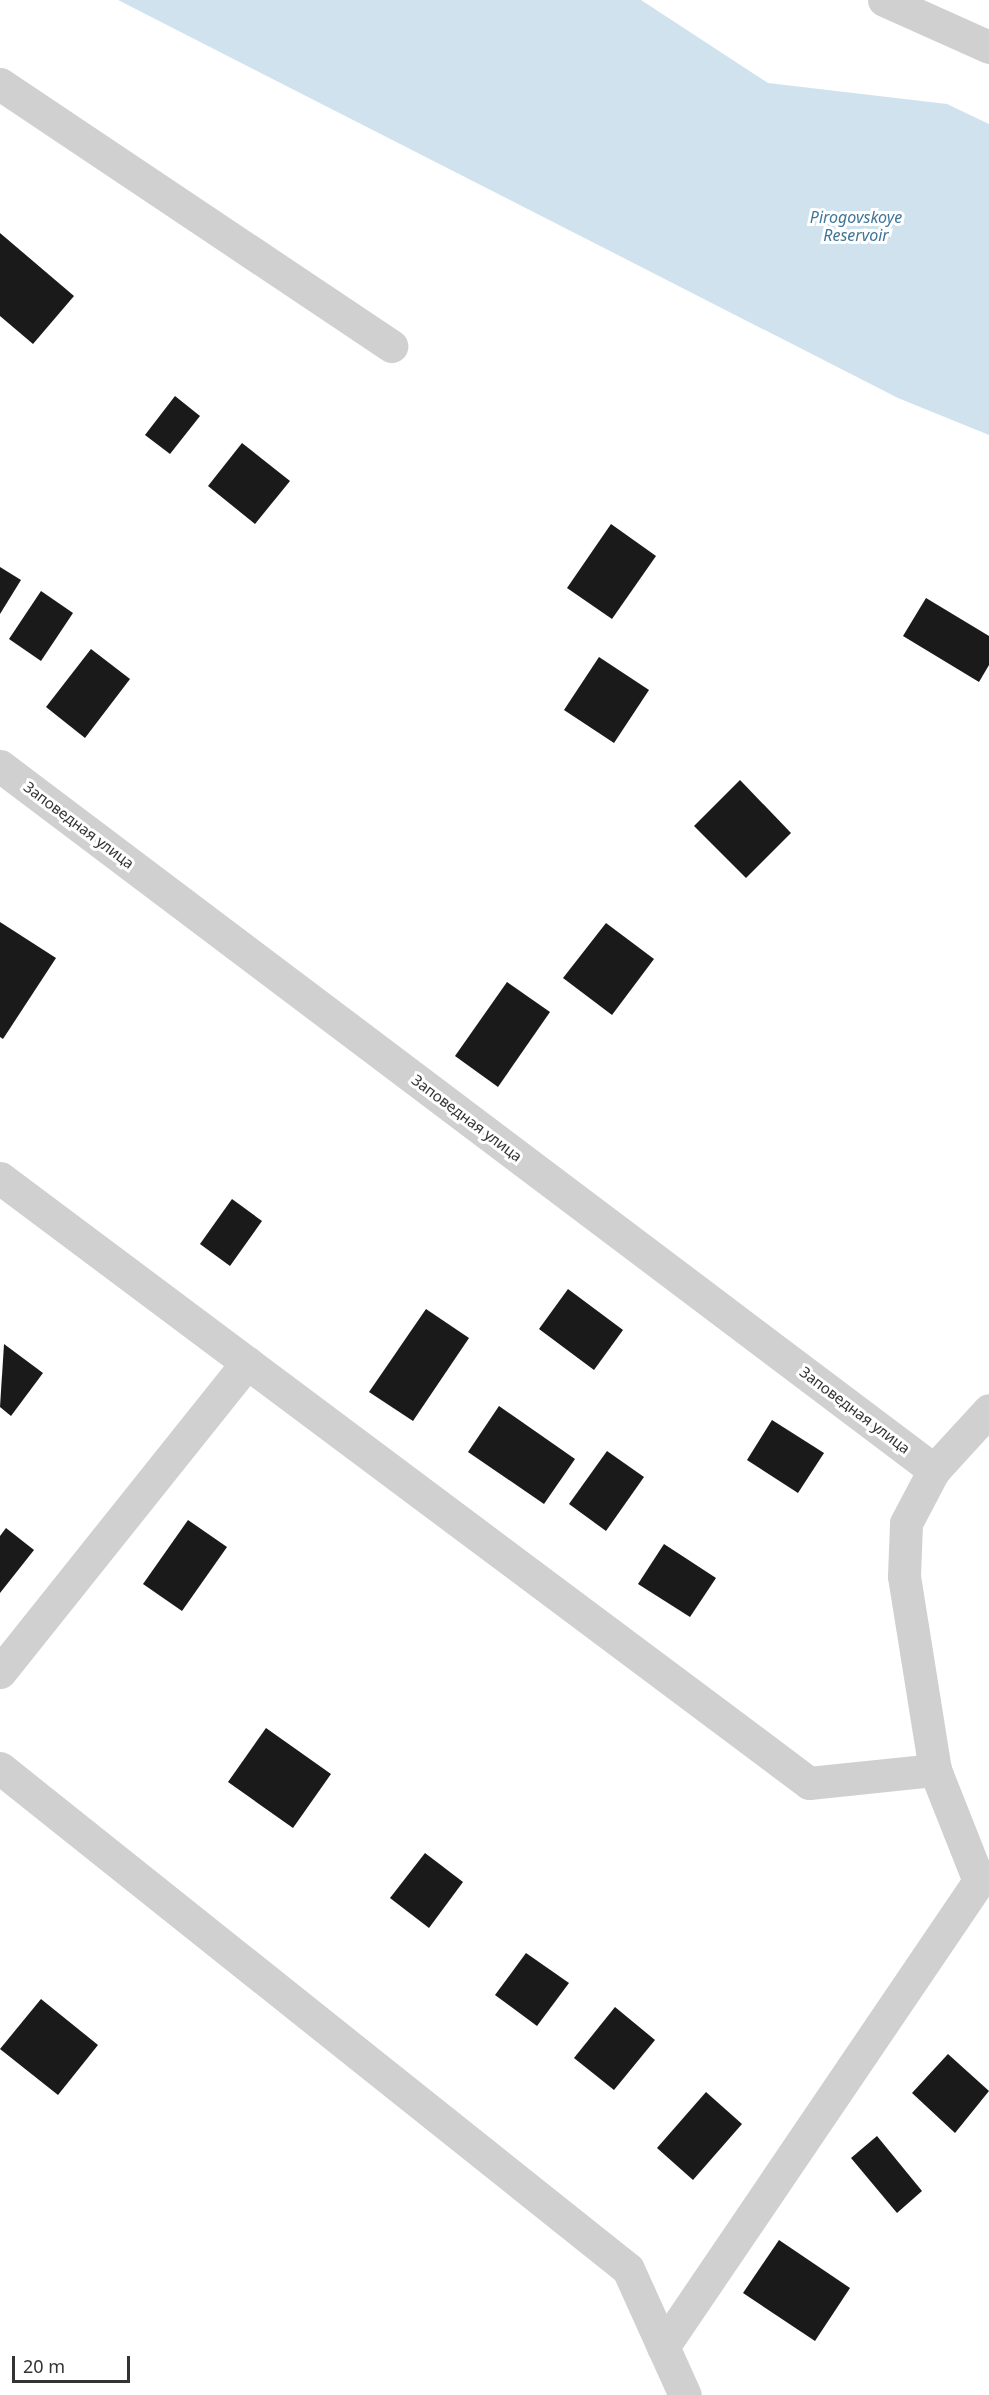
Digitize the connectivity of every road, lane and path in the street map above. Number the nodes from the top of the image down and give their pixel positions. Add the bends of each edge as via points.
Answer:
1 (884, 0) edge
2 (989, 47) edge
3 (0, 84) edge
4 (392, 346) dead end
5 (0, 766) edge
6 (0, 1178) edge
7 (247, 1363) junction
8 (989, 1410) edge
9 (934, 1470) junction
10 (0, 1672) edge
11 (0, 1768) edge
12 (935, 1770) junction
13 (663, 2347) junction
14 (684, 2395) edge

1 - 2 street
3 - 4 street
5 - 9 street, Заповедная улица
6 - 7 street
7 - 10 street
7 - 12 street via 809,1783
8 - 9 street
9 - 12 street via 906,1523 904,1576
11 - 13 street via 628,2269
12 - 13 street via 979,1881
13 - 14 street

